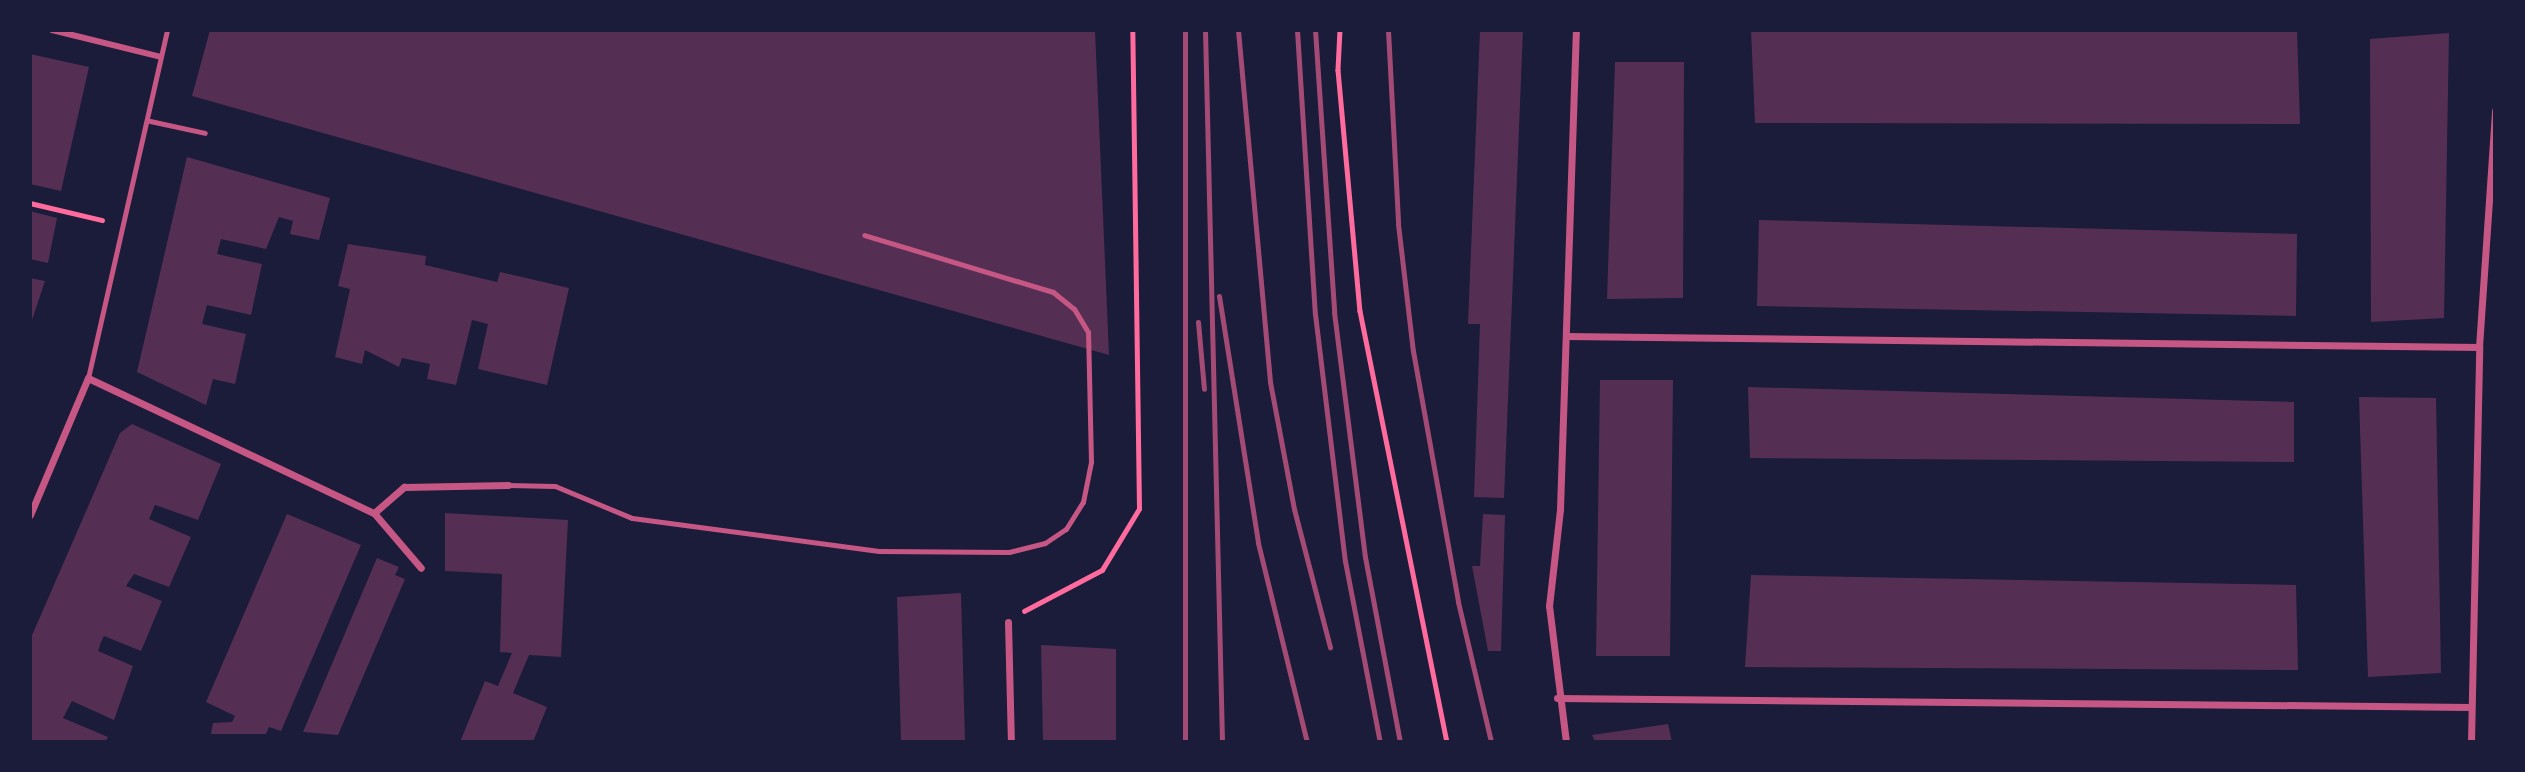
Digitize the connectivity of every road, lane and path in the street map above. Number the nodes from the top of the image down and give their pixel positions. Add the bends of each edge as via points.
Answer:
1 (52, 30) edge
2 (167, 30) edge
3 (1132, 30) edge
4 (1340, 30) edge
5 (1576, 30) edge
6 (161, 57) junction
7 (2495, 111) edge
8 (150, 121) junction
9 (205, 134) dead end
10 (30, 203) edge
11 (124, 226) junction
12 (864, 235) dead end
13 (1566, 336) junction
14 (2479, 347) junction
15 (88, 378) junction
16 (508, 485) joint
17 (374, 513) junction
18 (30, 515) edge
19 (421, 568) dead end
20 (1040, 600) dead end
21 (1008, 622) dead end
22 (1557, 698) junction
23 (2470, 707) junction
24 (1011, 742) edge
25 (1447, 742) edge
26 (1566, 742) edge
27 (2471, 742) edge

1 - 6 street
2 - 6 lane
3 - 20 path via 1139,509 1102,570
4 - 25 path via 1338,71 1360,311
5 - 13 street
6 - 8 lane
7 - 14 street
8 - 9 lane
8 - 11 lane
10 - 11 path
11 - 15 lane
12 - 16 lane via 1053,292 1074,309 1088,332 1091,462 1083,502 1066,529 1045,543 1009,552 879,551 632,519 555,486
13 - 14 street
13 - 22 street via 1560,509 1549,606
14 - 23 street
15 - 17 street
15 - 18 street
16 - 17 street via 404,487
17 - 19 street
21 - 24 street
22 - 23 street
22 - 26 street
23 - 27 street

